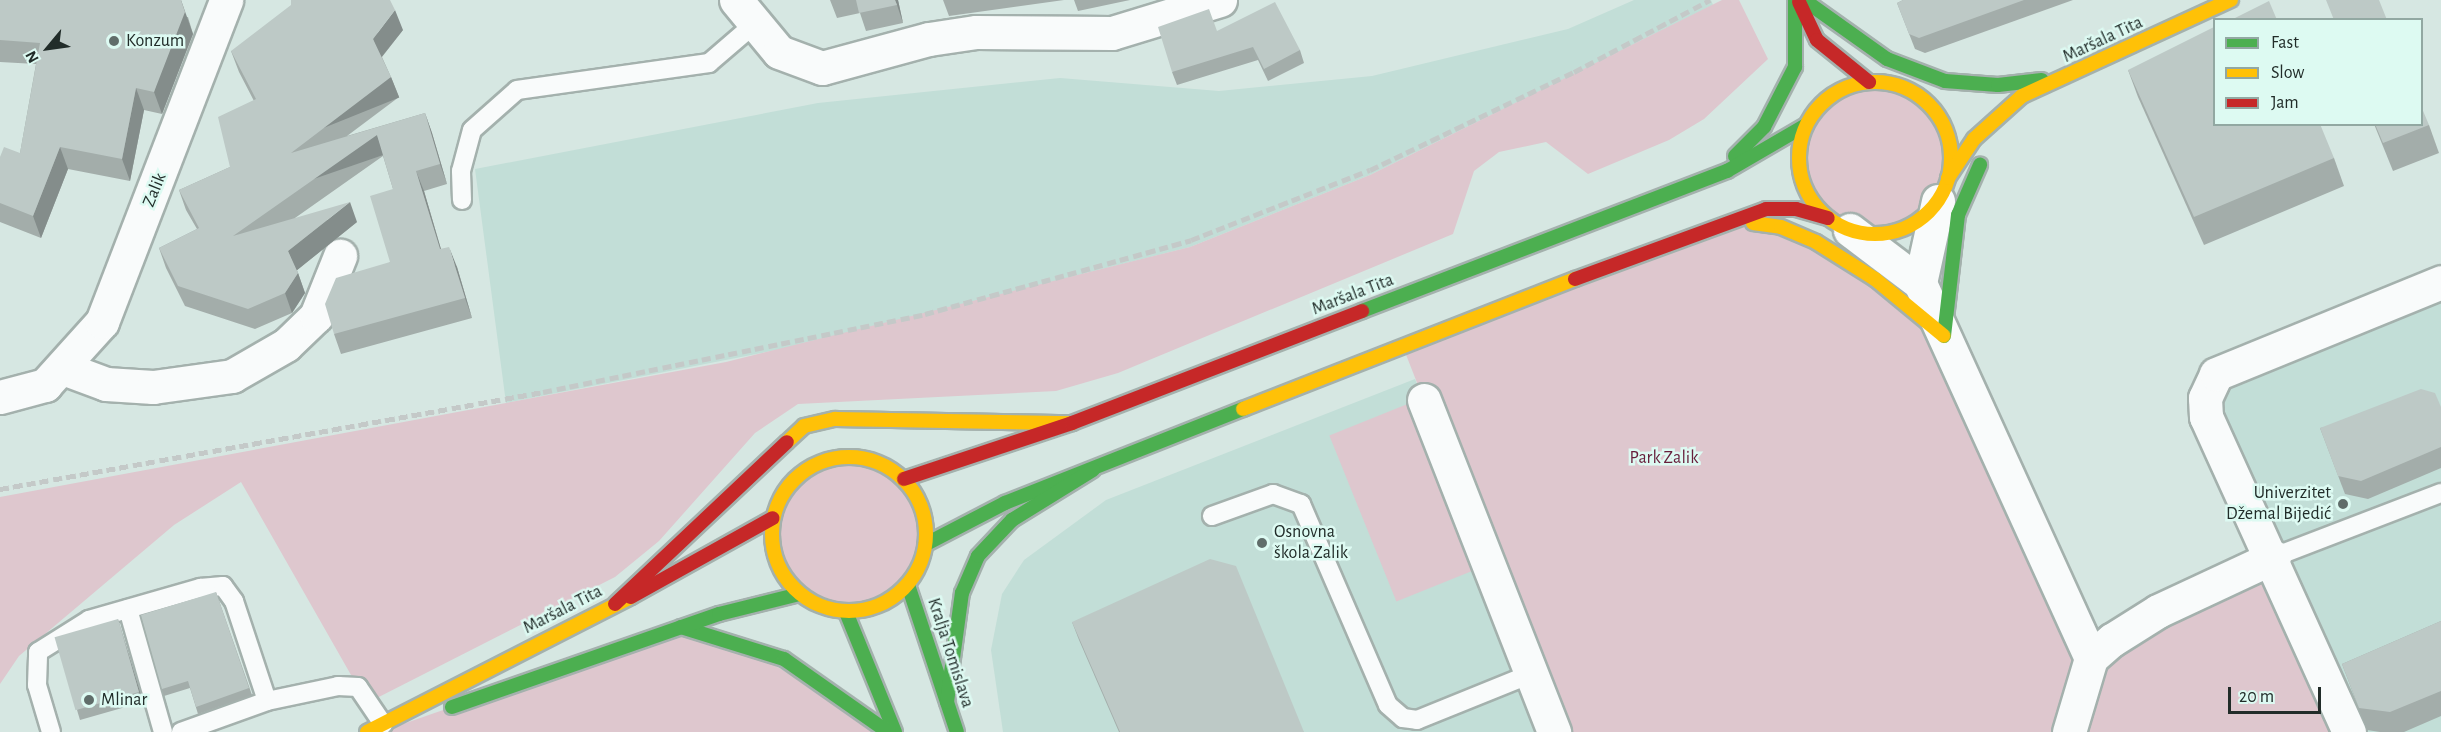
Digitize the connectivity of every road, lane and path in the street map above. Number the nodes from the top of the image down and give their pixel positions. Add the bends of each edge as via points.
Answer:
1 (226, 0) edge
2 (1220, 0) edge
3 (1797, 0) edge
4 (1804, 0) edge
5 (2231, 0) edge
6 (744, 13) edge
7 (1817, 40) junction
8 (1817, 59) dead end
9 (2067, 76) junction
10 (1869, 82) junction
11 (1815, 92) dead end
12 (1914, 92) junction
13 (2022, 96) junction
14 (1942, 98) dead end
15 (1991, 100) dead end
16 (1809, 120) junction
17 (1714, 176) junction
18 (1943, 190) junction
19 (462, 200) dead end
20 (1724, 220) junction
21 (1839, 224) junction
22 (340, 256) dead end
23 (2441, 282) edge
24 (1920, 283) junction
25 (1944, 336) junction
26 (63, 368) junction
27 (0, 397) edge
28 (1424, 400) dead end
29 (1072, 423) junction
30 (1093, 470) junction
31 (904, 479) junction
32 (2441, 493) edge
33 (1212, 516) dead end
34 (773, 518) junction
35 (926, 544) junction
36 (2274, 557) junction
37 (908, 585) junction
38 (800, 594) junction
39 (615, 604) junction
40 (128, 609) junction
41 (846, 612) junction
42 (681, 627) junction
43 (2091, 658) junction
44 (1531, 674) junction
45 (267, 701) junction
46 (947, 702) junction
47 (377, 729) edge
48 (51, 732) edge
49 (163, 732) edge
50 (181, 732) edge
51 (888, 732) edge
52 (895, 732) edge
53 (957, 732) edge
54 (1554, 732) edge
55 (2069, 732) edge
56 (2349, 732) edge

1 - 26 street, Zalik via 102,322
2 - 6 street via 1112,33 976,32 929,39 822,68 788,57
3 - 7 street
3 - 17 street via 1795,67 1780,104
4 - 9 street via 1887,59 1945,81 1998,85
5 - 9 street, Maršala Tita
6 - 19 lane via 709,63 517,90 472,130 461,171
7 - 8 street
7 - 10 street
9 - 13 street, Maršala Tita
9 - 25 street via 1992,148 1958,215
10 - 12 street
10 - 16 street via 1837,92
11 - 16 street
12 - 14 street
12 - 18 street via 1946,130 1951,154
13 - 15 street, Maršala Tita
13 - 18 street, Maršala Tita via 1974,139
16 - 17 street, Maršala Tita
16 - 21 street via 1799,150 1801,176
17 - 29 street, Maršala Tita
18 - 21 street via 1899,231
18 - 24 street
20 - 21 street via 1766,209 1796,209
20 - 25 street via 1781,226 1816,242 1875,279
20 - 30 street
21 - 24 street
22 - 26 street via 316,316 286,345 232,376 153,387 106,384
23 - 36 street via 2216,374 2205,398 2206,417
24 - 25 street
25 - 43 street
26 - 27 street, Zalik via 45,385
28 - 44 street
29 - 31 street, Maršala Tita
29 - 39 street via 835,419 804,426
30 - 35 street via 1005,503
30 - 46 street via 1012,520 978,556 962,593
31 - 34 street via 862,457 827,460 796,477
31 - 35 street via 926,520
32 - 36 lane
33 - 44 lane via 1273,494 1301,504 1388,705 1403,718 1417,720
34 - 38 street via 776,560
34 - 39 street, Maršala Tita
35 - 37 street
36 - 43 street via 2158,611
36 - 56 street
37 - 41 street via 891,600
37 - 46 street, Kralja Tomislava
38 - 41 street
38 - 42 street
39 - 47 street, Maršala Tita
40 - 45 lane via 223,586 234,601
40 - 48 lane via 67,629 38,652 37,685
40 - 49 lane
41 - 52 street
42 - 47 street
42 - 51 street via 784,659
43 - 55 street
44 - 54 street
45 - 47 lane via 358,687
45 - 50 lane
46 - 53 street, Kralja Tomislava

